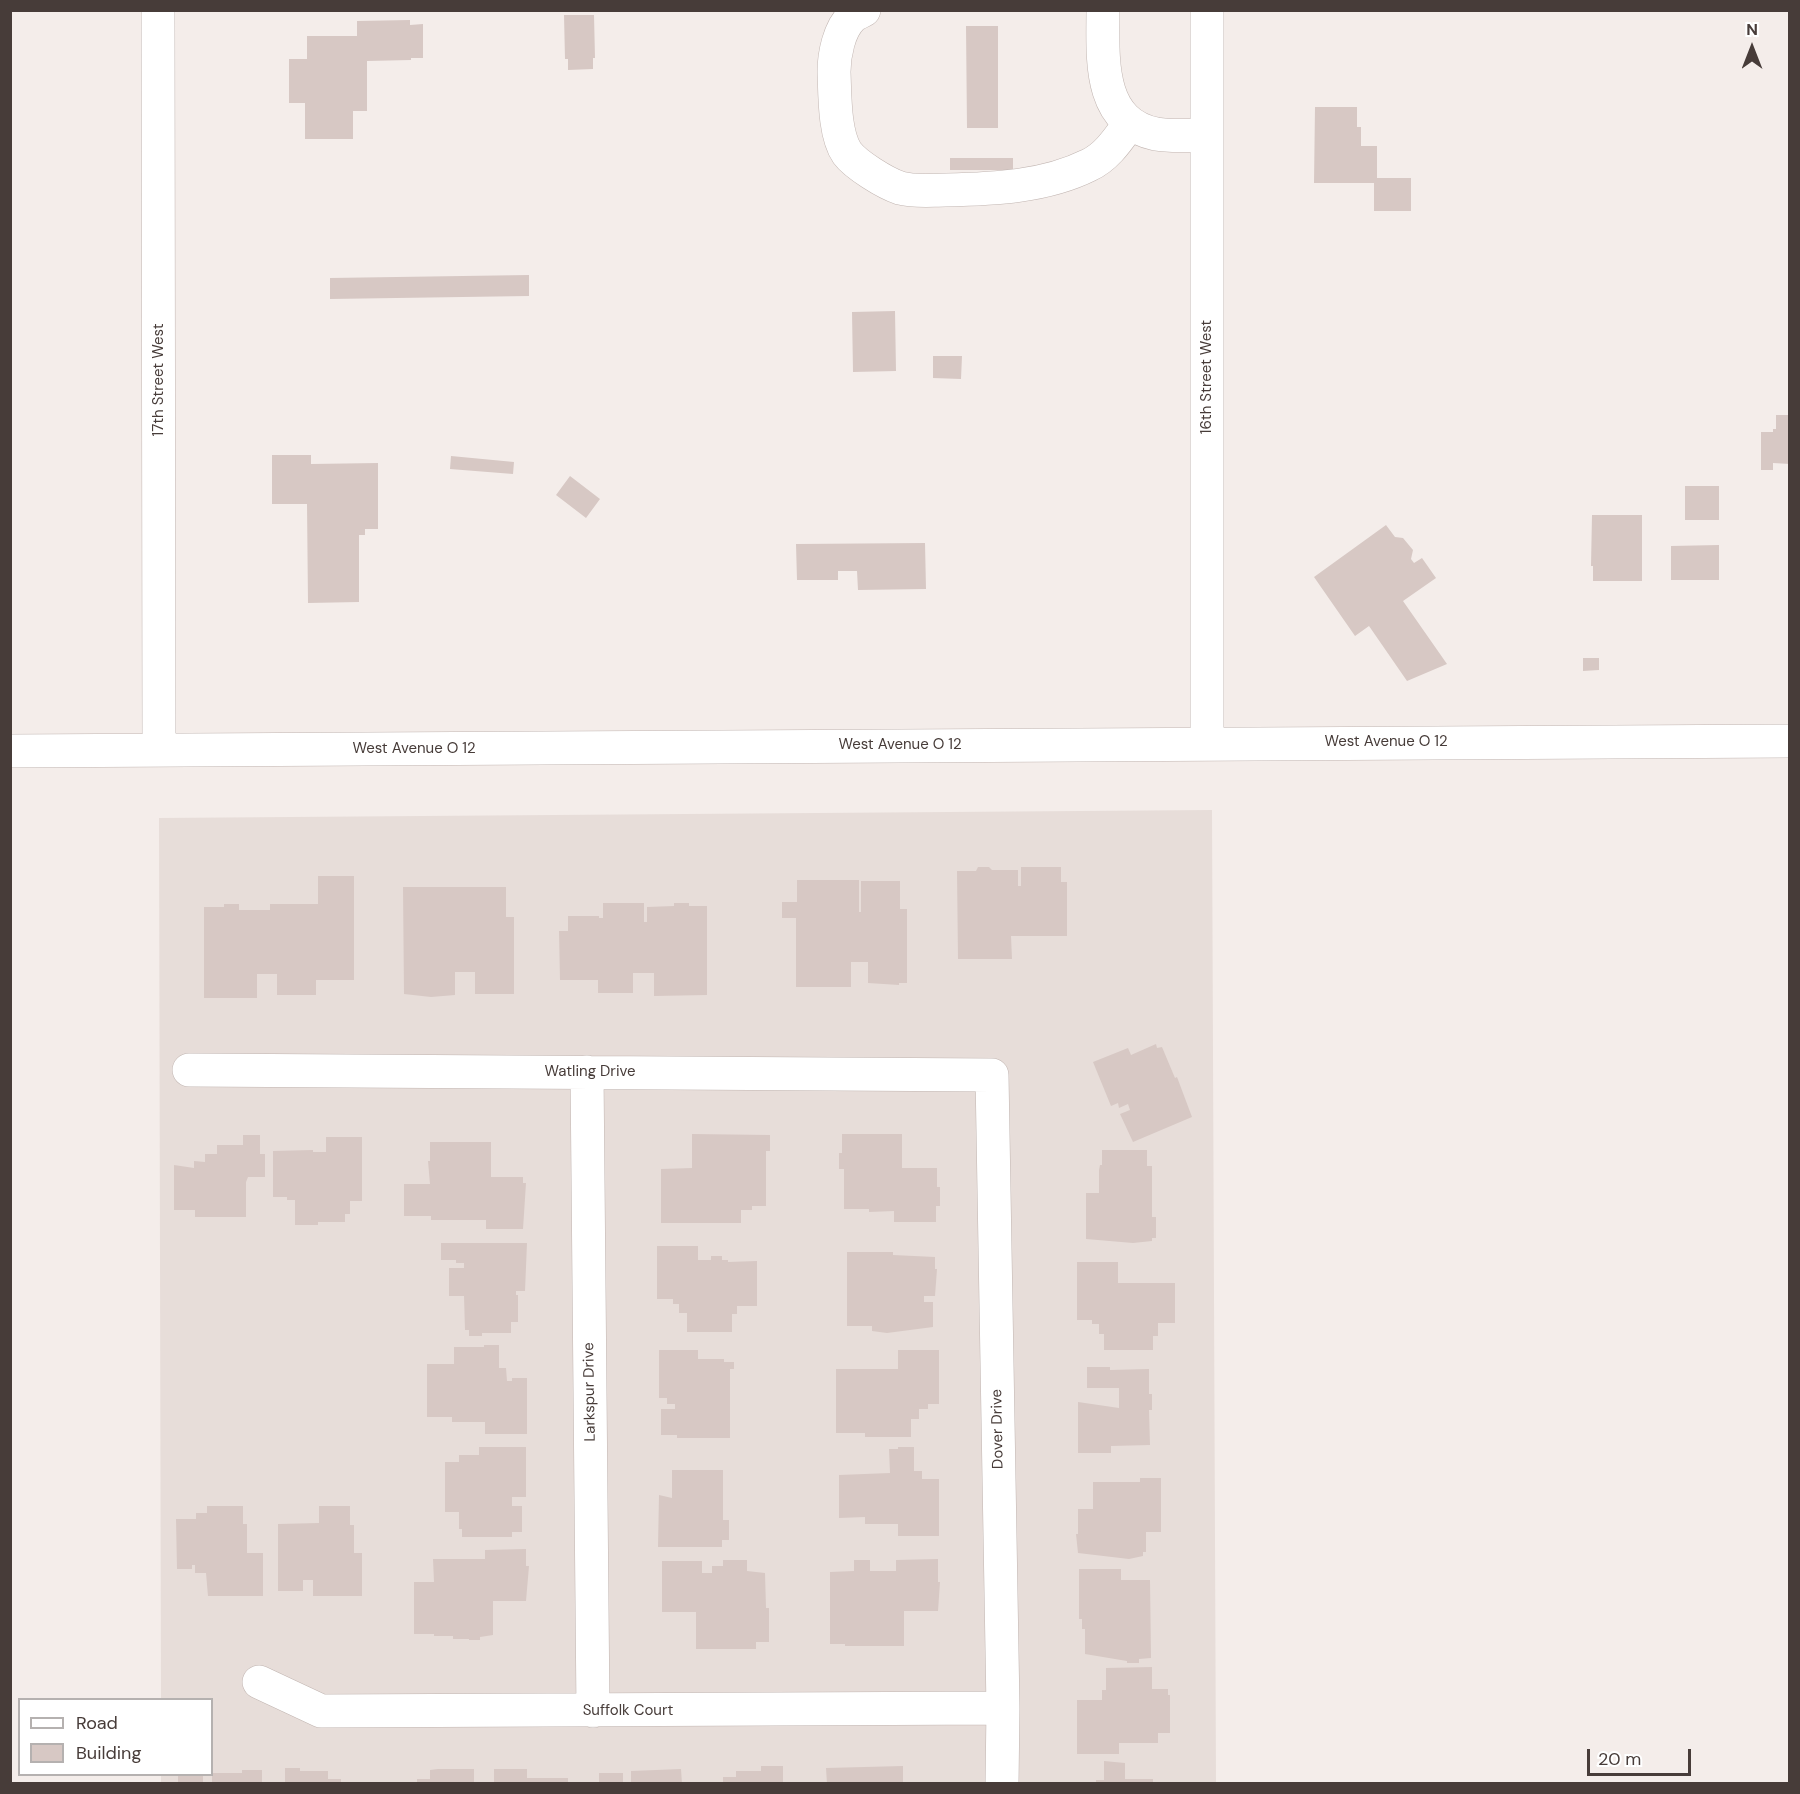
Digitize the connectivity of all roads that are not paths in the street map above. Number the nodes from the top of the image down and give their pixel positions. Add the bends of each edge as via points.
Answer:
1 (158, 10) edge
2 (864, 10) edge
3 (1104, 10) edge
4 (1208, 10) edge
5 (1130, 123) junction
6 (1208, 135) junction
7 (1790, 741) edge
8 (1208, 743) junction
9 (159, 750) junction
10 (10, 751) edge
11 (189, 1070) dead end
12 (587, 1072) junction
13 (992, 1076) joint
14 (259, 1683) dead end
15 (1003, 1708) junction
16 (593, 1711) junction
17 (1002, 1784) edge

1 - 9 street, 17th Street West
2 - 5 street via 852,16 834,54 838,128 847,153 875,177 898,187 977,189 1028,184 1063,175 1091,165 1113,146
3 - 5 street via 1107,85 1115,107
4 - 6 street, 16th Street West
5 - 6 street via 1155,134
6 - 8 street, 16th Street West
7 - 8 street, West Avenue O 12
8 - 9 street, West Avenue O 12
9 - 10 street, West Avenue O 12
11 - 12 street, Watling Drive
12 - 13 street, Watling Drive
12 - 16 street, Larkspur Drive
13 - 15 street, Dover Drive
14 - 16 street, Suffolk Court via 321,1711
15 - 16 street, Suffolk Court
15 - 17 street, Dover Drive

